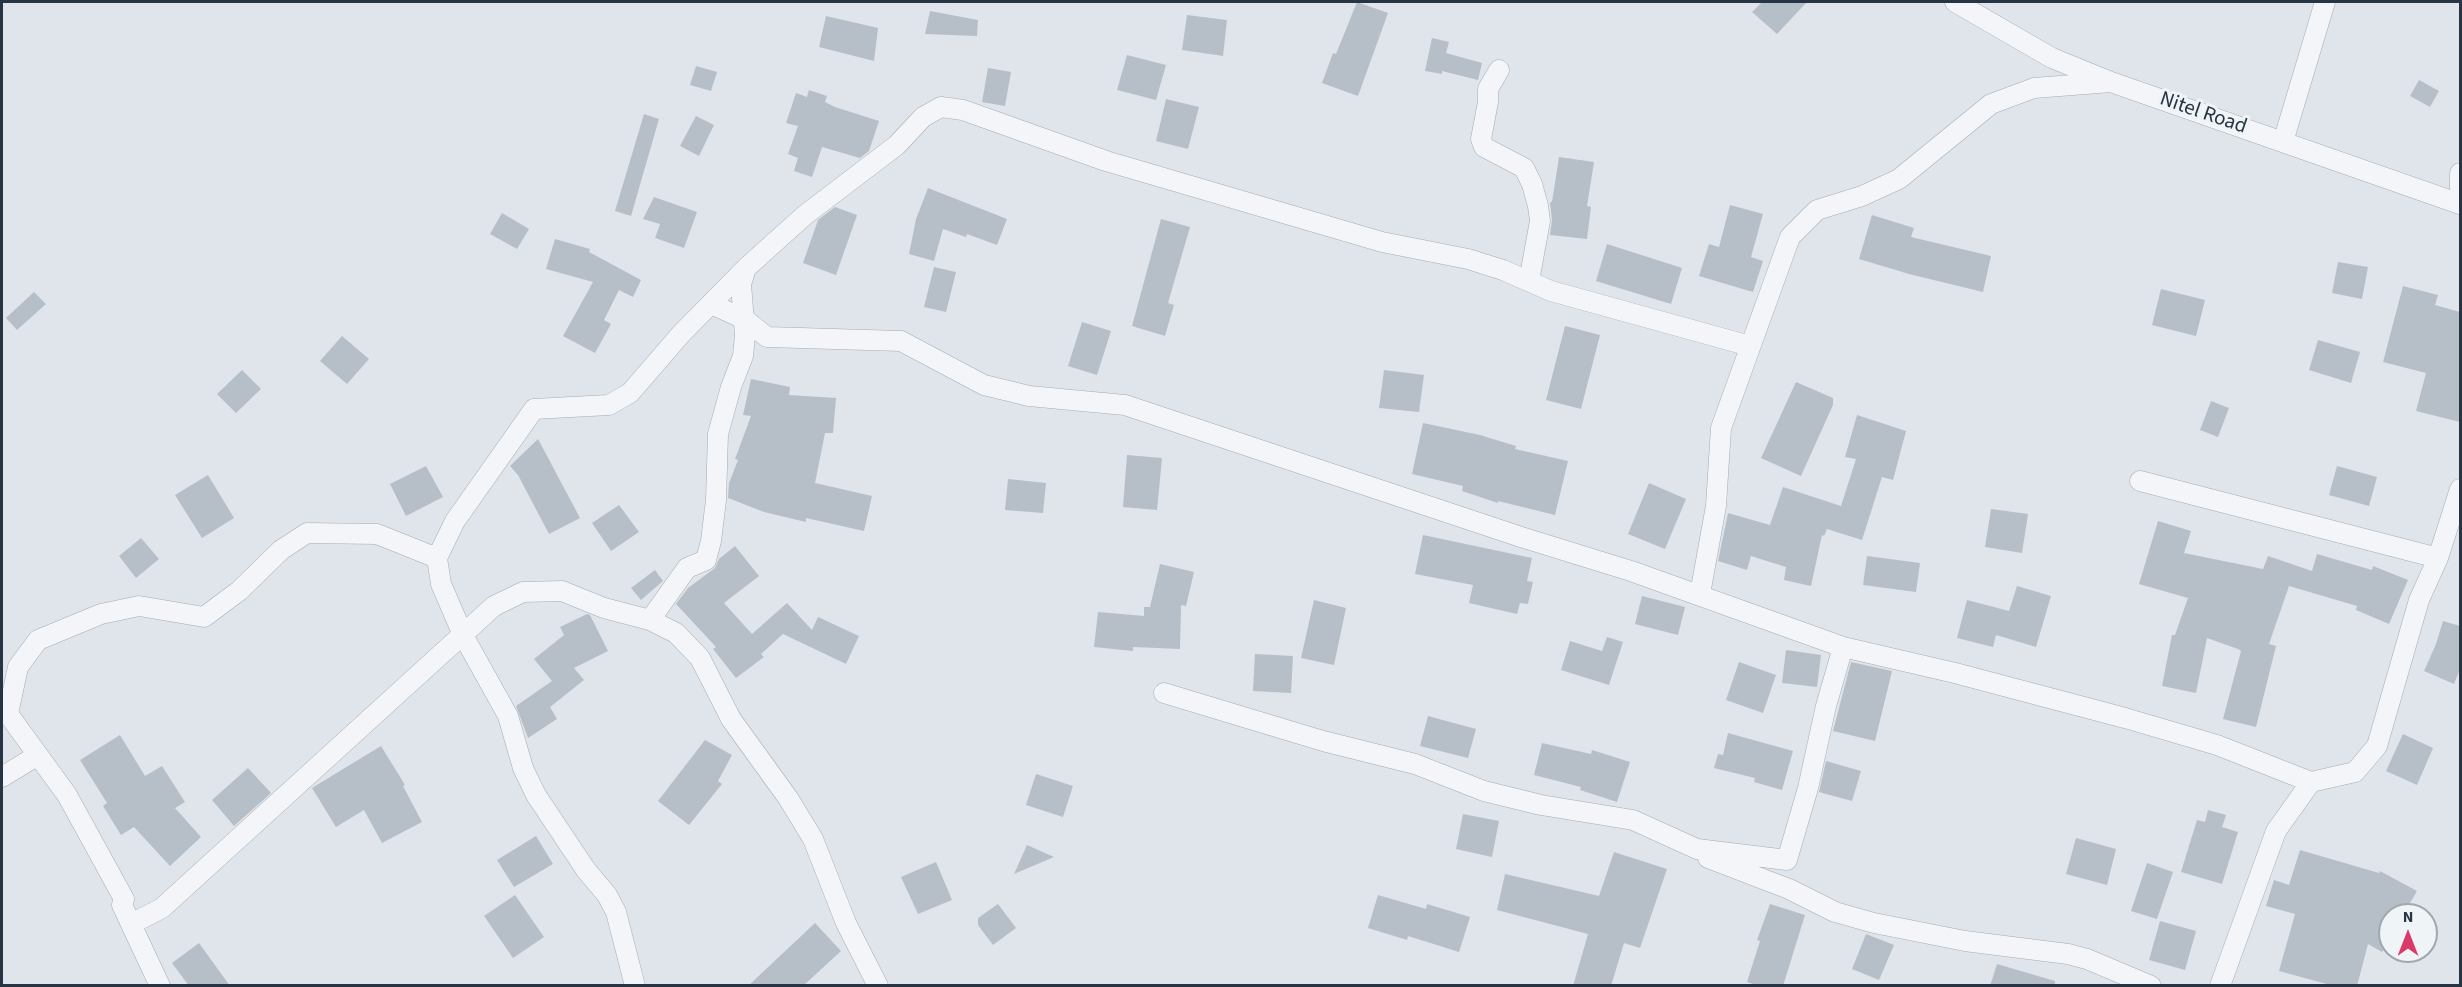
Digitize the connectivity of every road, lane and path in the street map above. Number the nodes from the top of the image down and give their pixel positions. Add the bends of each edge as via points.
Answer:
1 (1955, 2) edge
2 (2325, 2) edge
3 (1499, 70) dead end
4 (2111, 82) junction
5 (2283, 142) junction
6 (2460, 173) edge
7 (2460, 188) edge
8 (2460, 204) edge
9 (746, 268) junction
10 (1529, 281) junction
11 (711, 304) junction
12 (744, 319) junction
13 (1750, 346) junction
14 (2140, 481) dead end
15 (2460, 489) edge
16 (437, 558) junction
17 (2438, 558) junction
18 (1700, 594) junction
19 (650, 620) junction
20 (464, 635) junction
21 (1843, 647) junction
22 (1164, 693) dead end
23 (5, 711) edge
24 (38, 754) junction
25 (2, 777) edge
26 (2311, 782) junction
27 (1634, 820) junction
28 (131, 924) junction
29 (2223, 977) edge
30 (159, 986) edge
31 (636, 986) edge
32 (878, 986) edge
33 (2151, 986) edge
34 (2207, 986) edge

1 - 4 street, Nitel Road via 2052,58
2 - 5 street
3 - 10 street via 1488,89 1481,139 1484,147 1524,168 1532,184 1540,221
4 - 5 street, Nitel Road
4 - 13 street via 2034,88 1991,104 1899,179 1817,210 1790,237
5 - 8 street, Nitel Road
6 - 7 street
9 - 10 street via 805,215 897,145 923,117 941,107 963,110 1106,161 1382,242 1468,259
9 - 11 street
9 - 12 street via 741,284
10 - 13 street via 1615,311
11 - 12 street
11 - 16 street via 630,393 609,405 534,409 455,521
12 - 18 street via 767,337 901,341 984,385 1029,396 1125,405
12 - 19 street via 743,356 718,434 716,500 706,560 687,568
13 - 18 street via 1721,428 1716,506
14 - 17 street
15 - 17 street
16 - 20 street via 441,584
16 - 23 street via 376,534 307,533 280,550 239,591 204,617 139,606 101,614 38,640 18,667
17 - 26 street via 2419,600 2377,746 2355,772
18 - 21 street
19 - 20 street via 604,608 562,591 523,592 494,606
19 - 32 street via 676,633 699,658 731,719 788,798 813,839 846,923
20 - 28 street via 162,908
20 - 31 street via 508,716 523,768 536,795 616,912
21 - 26 street via 2125,718 2217,745
21 - 27 street via 1787,860 1697,849
22 - 27 street via 1415,764 1484,791
23 - 24 street
24 - 25 street
24 - 28 street via 67,795 124,899 122,905
26 - 29 street via 2276,831
27 - 33 street via 1637,834 1650,842 1687,851 1789,889 1835,912 1965,941 2087,958
28 - 30 street
29 - 34 street

